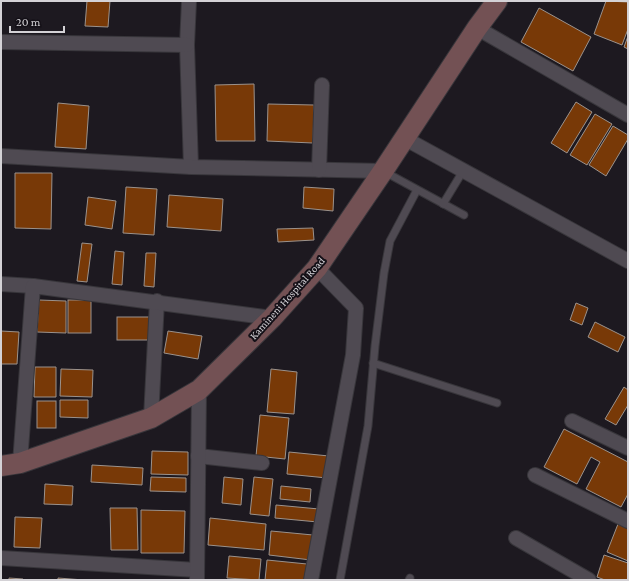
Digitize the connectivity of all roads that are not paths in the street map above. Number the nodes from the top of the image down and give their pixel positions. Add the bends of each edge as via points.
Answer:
1 (189, 1) edge
2 (498, 1) edge
3 (477, 28) junction
4 (1, 42) edge
5 (186, 45) junction
6 (322, 85) dead end
7 (628, 115) edge
8 (404, 138) junction
9 (1, 156) edge
10 (191, 168) junction
11 (319, 170) junction
12 (384, 171) junction
13 (463, 171) junction
14 (417, 190) junction
15 (443, 204) junction
16 (464, 215) dead end
17 (628, 262) edge
18 (317, 268) junction
19 (1, 284) edge
20 (32, 286) junction
21 (157, 301) junction
22 (272, 318) junction
23 (373, 363) junction
24 (199, 390) junction
25 (497, 403) dead end
26 (151, 418) junction
27 (572, 421) dead end
28 (628, 448) edge
29 (198, 456) junction
30 (20, 463) junction
31 (262, 463) dead end
32 (1, 466) edge
33 (535, 474) dead end
34 (628, 521) edge
35 (516, 538) dead end
36 (1, 558) edge
37 (197, 575) edge
38 (311, 580) edge
39 (340, 580) edge
40 (589, 580) edge

1 - 5 street
2 - 3 street, Kamineni Hospital Road
3 - 7 street
3 - 8 street, Kamineni Hospital Road
4 - 5 street
5 - 10 street
6 - 11 street
8 - 12 street, Kamineni Hospital Road
8 - 13 street
9 - 10 street
10 - 11 street
11 - 12 street
12 - 14 lane
12 - 18 street, Kamineni Hospital Road
13 - 15 lane
13 - 17 street
14 - 15 lane
14 - 23 lane via 390,241
15 - 16 lane
18 - 22 street, Kamineni Hospital Road
18 - 38 street via 356,308 353,355
19 - 20 street
20 - 21 street
20 - 30 street
21 - 22 street
21 - 26 street
22 - 24 street, Kamineni Hospital Road
23 - 25 lane
23 - 39 lane via 368,426
24 - 26 street, Kamineni Hospital Road
24 - 29 street
26 - 30 street, Kamineni Hospital Road
27 - 28 street
29 - 31 street
29 - 37 street
30 - 32 street, Kamineni Hospital Road
33 - 34 street
35 - 40 street
36 - 37 street

